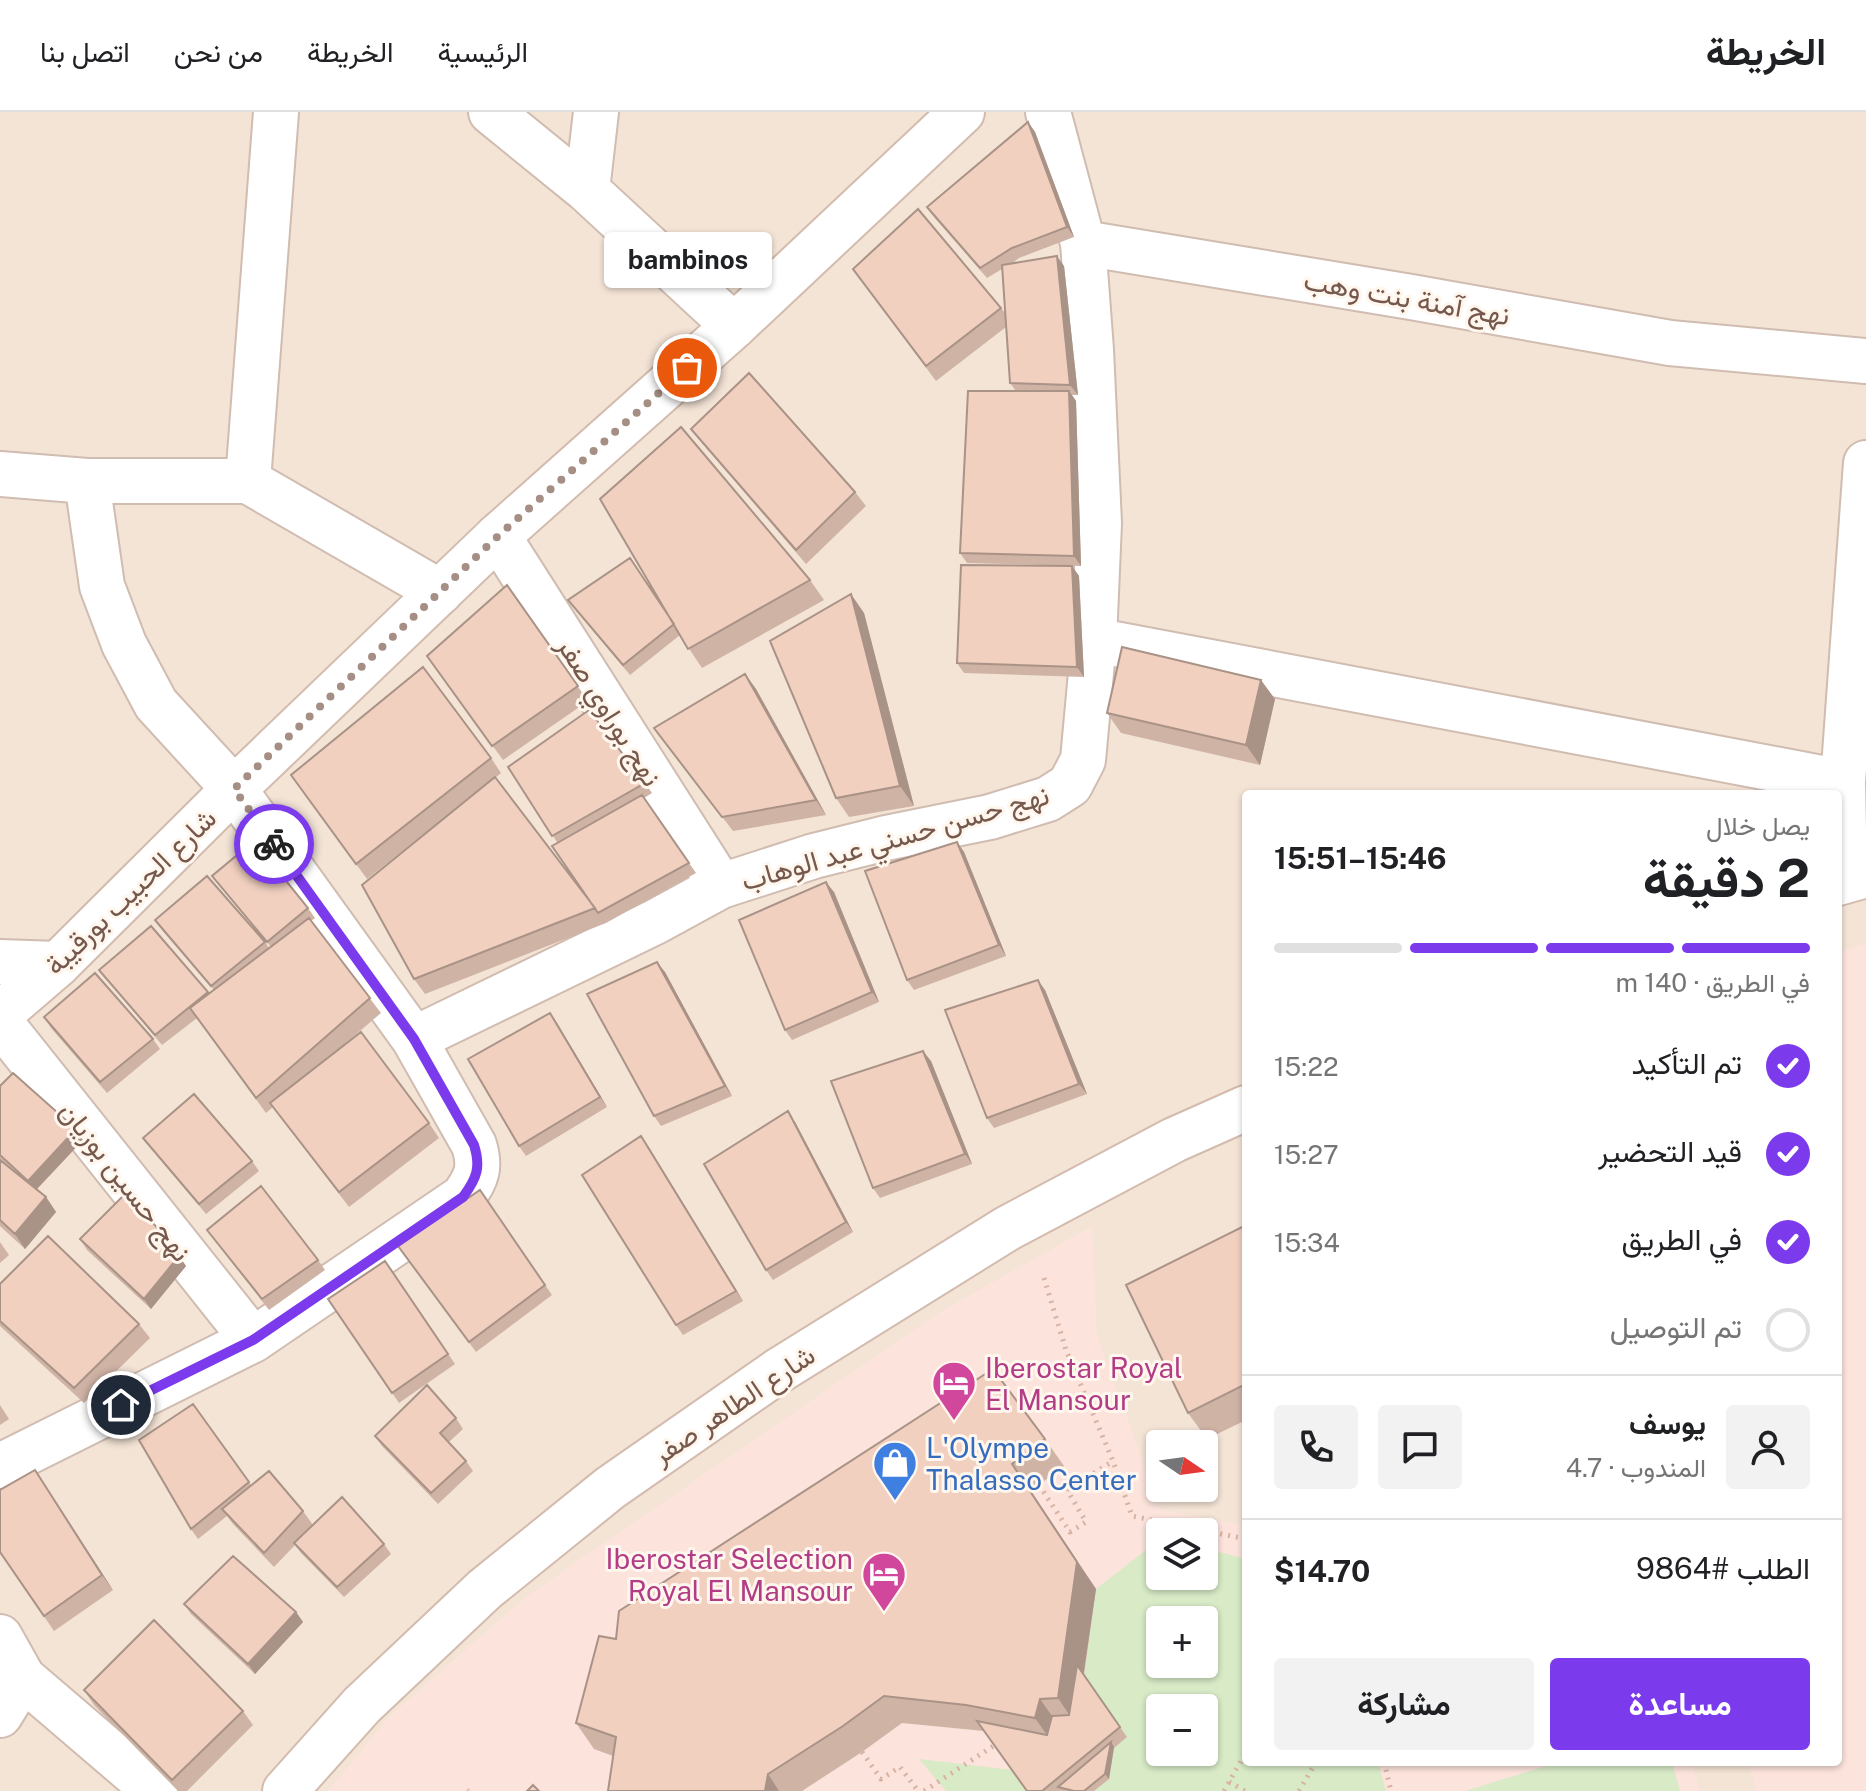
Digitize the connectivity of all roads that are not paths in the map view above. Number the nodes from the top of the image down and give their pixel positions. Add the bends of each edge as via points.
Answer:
1 (276, 112) edge
2 (491, 112) edge
3 (596, 112) edge
4 (962, 112) edge
5 (1048, 112) edge
6 (587, 190) junction
7 (1083, 243) junction
8 (734, 326) junction
9 (1866, 361) edge
10 (1866, 463) edge
11 (0, 474) edge
12 (87, 481) junction
13 (248, 481) junction
14 (498, 536) junction
15 (440, 592) junction
16 (1866, 610) edge
17 (1094, 640) junction
18 (1850, 684) junction
19 (1843, 782) junction
20 (234, 789) junction
21 (1850, 879) edge
22 (721, 886) junction
23 (0, 962) edge
24 (58, 964) junction
25 (0, 1014) edge
26 (0, 1022) edge
27 (414, 1039) junction
28 (1242, 1110) edge
29 (253, 1340) junction
30 (0, 1466) edge
31 (0, 1637) edge
32 (7, 1701) edge
33 (155, 1791) edge
34 (285, 1791) edge

1 - 13 street
2 - 6 street
3 - 6 street
4 - 8 street, شارع الحبيب بورقيبة
5 - 7 street
6 - 8 street
7 - 9 street, نهج آمنة بنت وهب via 1670,343
7 - 17 street, نهج حسن حسني عبد الوهاب via 1099,523
8 - 14 street, شارع الحبيب بورقيبة
10 - 18 street
11 - 12 street
12 - 13 street
12 - 20 street via 102,586 124,644 156,704
13 - 15 street
14 - 15 street, شارع الحبيب بورقيبة
14 - 22 street, نهج بوراوي صفر
15 - 20 street, شارع الحبيب بورقيبة
16 - 18 street
17 - 19 street
17 - 22 street, نهج حسن حسني عبد الوهاب via 1083,760 1070,785 1048,799 990,817 814,856
18 - 19 street
19 - 21 street
20 - 24 street, شارع الحبيب بورقيبة
20 - 27 street
22 - 27 street, نهج حسن حسني عبد الوهاب
23 - 24 street
24 - 25 street, شارع الحبيب بورقيبة
26 - 29 street, نهج حسين بوزيان
27 - 29 street via 474,1145 480,1162 476,1180 463,1197
28 - 34 street, شارع الطاهر صفر via 1008,1228 778,1371 610,1488 485,1589 362,1705
29 - 30 street
31 - 32 street
32 - 33 street

